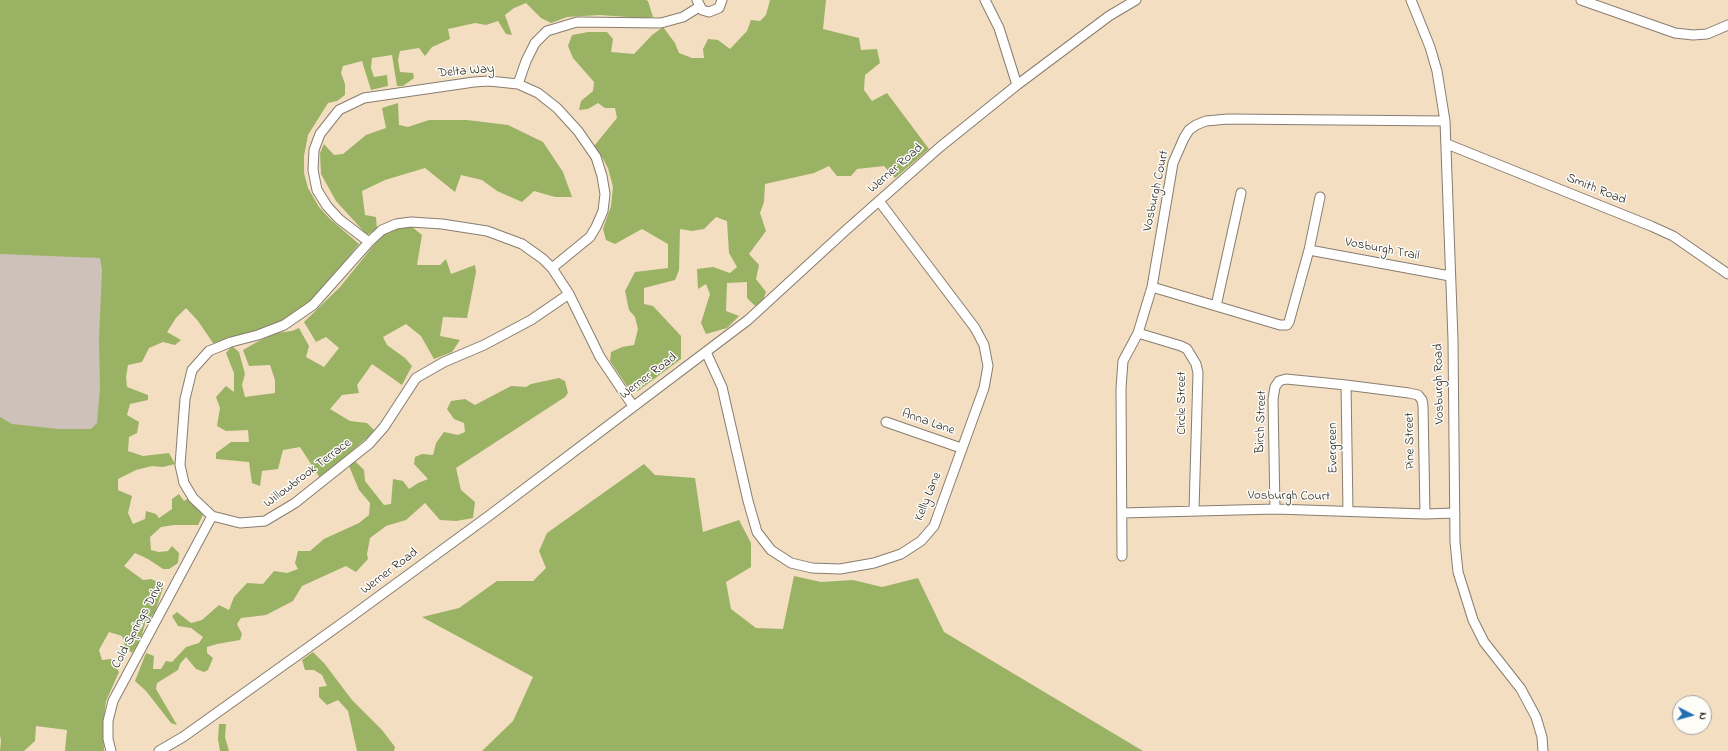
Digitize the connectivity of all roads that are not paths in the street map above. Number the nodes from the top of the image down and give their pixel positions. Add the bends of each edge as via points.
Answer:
1 (722, 0) edge
2 (986, 0) edge
3 (1136, 0) edge
4 (1411, 0) edge
5 (1581, 0) edge
6 (698, 3) edge
7 (1728, 25) edge
8 (518, 84) junction
9 (1017, 85) junction
10 (1445, 121) junction
11 (1447, 144) junction
12 (1241, 193) dead end
13 (1320, 197) dead end
14 (879, 201) junction
15 (369, 242) junction
16 (1309, 250) junction
17 (552, 268) junction
18 (1728, 274) edge
19 (1450, 276) junction
20 (1152, 287) junction
21 (569, 294) junction
22 (1216, 306) junction
23 (1138, 333) junction
24 (706, 352) junction
25 (1346, 384) junction
26 (633, 406) junction
27 (886, 422) dead end
28 (961, 448) junction
29 (1275, 509) junction
30 (1194, 510) junction
31 (1348, 511) junction
32 (1122, 512) junction
33 (1455, 513) junction
34 (1424, 514) junction
35 (212, 516) junction
36 (1122, 556) dead end
37 (111, 751) edge
38 (159, 751) edge
39 (1543, 751) edge

1 - 6 street via 719,8 712,12 705,12
2 - 9 street via 999,28
3 - 9 street, Werner Road via 1109,16
4 - 10 street, Vosburgh Road via 1437,71
5 - 7 street via 1675,33 1707,34
6 - 8 street via 683,17 661,23 578,22 547,30 535,43
8 - 15 street, Delta Way via 474,82 364,98 339,110 320,134 314,150 313,170 318,190 327,206 339,219
8 - 17 street, Delta Way via 538,93 557,108 578,131 596,157 602,176 605,194 603,211 596,227 590,237
9 - 14 street, Werner Road via 940,147
10 - 11 street, Vosburgh Road
10 - 20 street, Vosburgh Court via 1228,119 1206,121 1196,125 1184,138 1173,163
11 - 18 street, Smith Road via 1673,236
11 - 19 street, Vosburgh Road
12 - 22 street
13 - 16 street
14 - 24 street, Werner Road via 748,320
14 - 28 street, Kelly Lane via 975,328 984,345 988,366 984,388
15 - 17 street, Willowbrook Terrace via 382,230 396,224 442,224 507,237 522,244
15 - 35 street, Willowbrook Terrace via 307,309 284,325 209,352 192,370 185,399 180,465 184,483 193,498
16 - 19 street, Vosburgh Trail
16 - 22 street via 1287,325
17 - 21 street, Willowbrook Terrace
19 - 33 street, Vosburgh Road
20 - 22 street
20 - 23 street, Vosburgh Court
21 - 26 street, Willowbrook Terrace via 600,357
21 - 35 street, Willowbrook Terrace via 490,342 444,362 416,378 384,427 369,444 273,518 240,523
23 - 30 street, Circle Street via 1181,346 1187,350 1196,364 1198,373
23 - 32 street, Vosburgh Court via 1122,361
24 - 26 street, Werner Road
24 - 28 street, Kelly Lane via 722,386 757,532 771,550 791,563 812,568 840,568 874,563 901,554 921,541 934,526
25 - 29 street, Birch Street via 1286,379 1279,381 1275,387
25 - 31 street, Evergreen
25 - 34 street, Pine Street via 1409,392 1418,395 1422,400
26 - 38 street, Werner Road via 348,619 183,737
27 - 28 street, Anna Lane
29 - 30 street, Vosburgh Court
29 - 31 street, Vosburgh Court
30 - 32 street, Vosburgh Court
31 - 34 street, Vosburgh Court
32 - 36 street, Vosburgh Court
33 - 34 street, Vosburgh Court
33 - 39 street, Vosburgh Road via 1458,572 1473,620 1484,642 1521,689 1536,717 1542,736
35 - 37 street, Cold Springs Drive via 113,701 108,721

